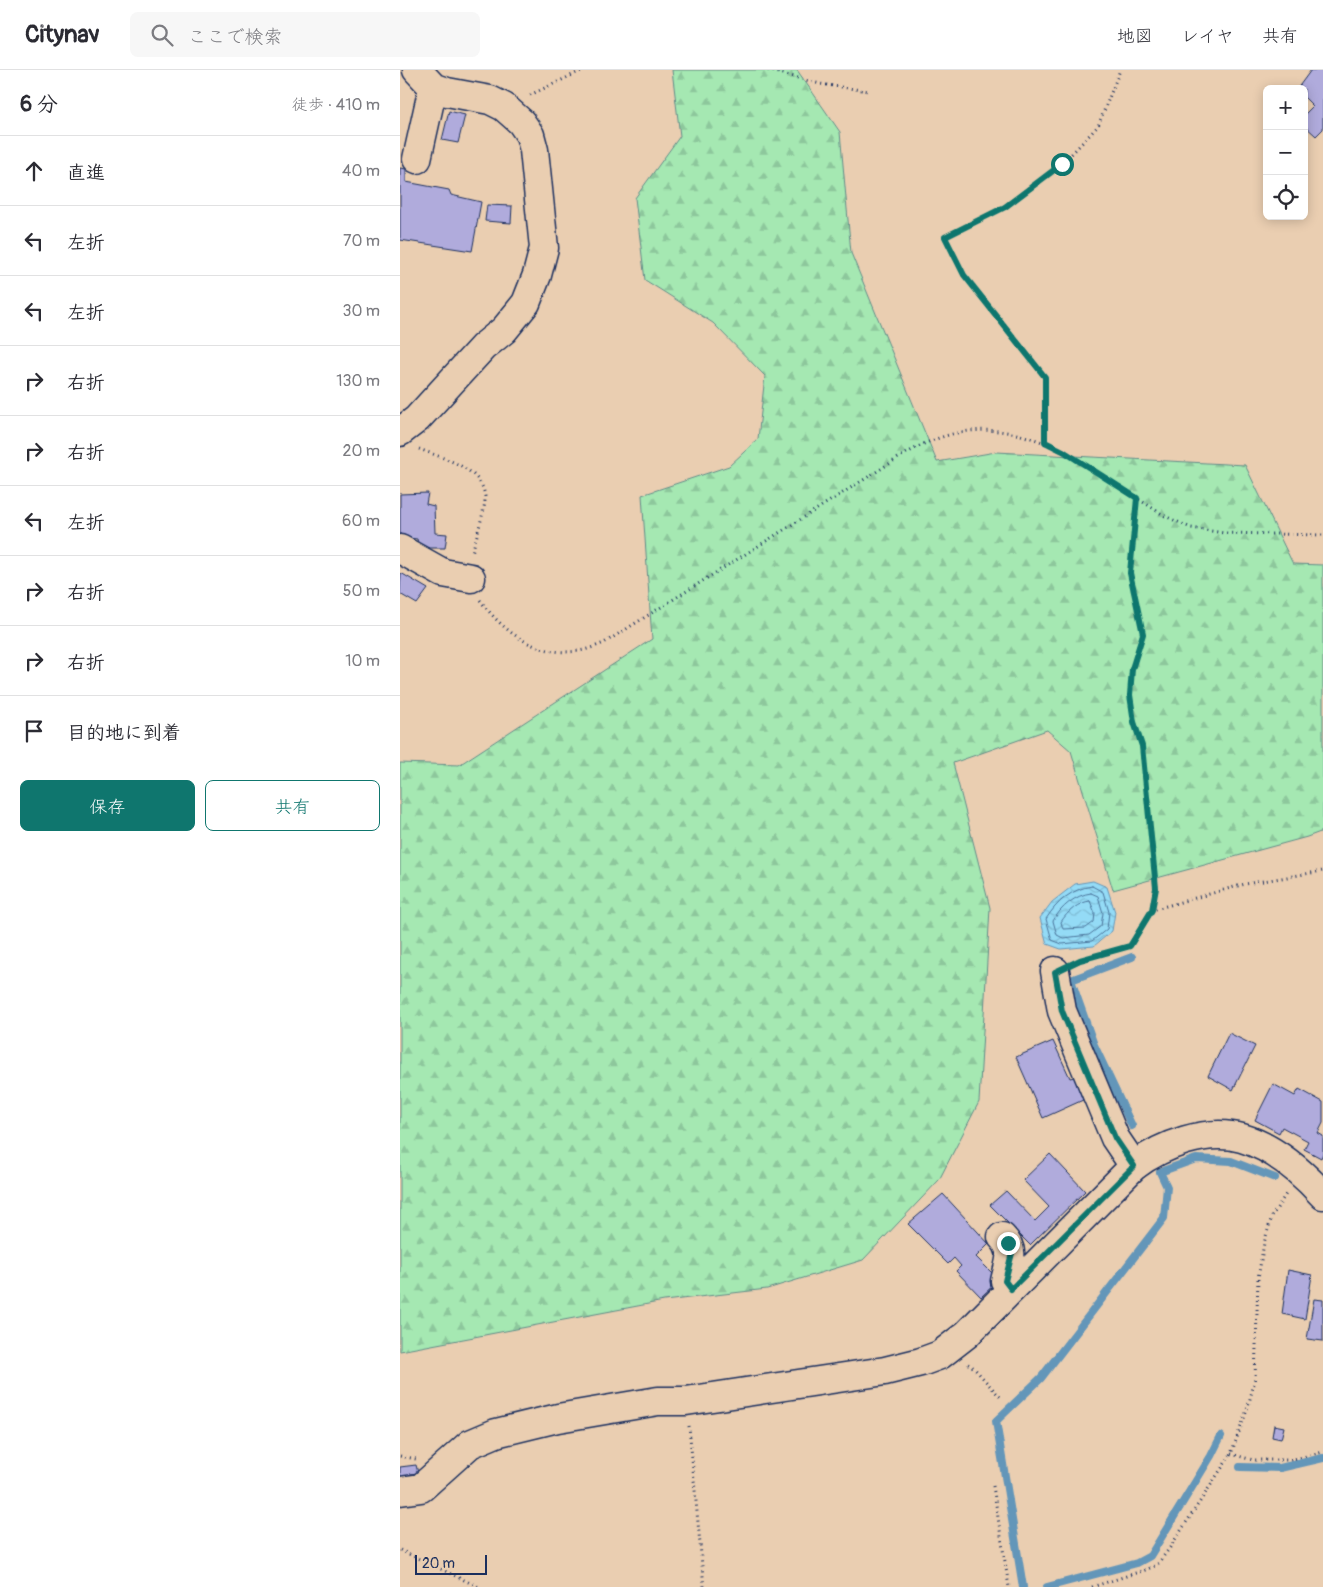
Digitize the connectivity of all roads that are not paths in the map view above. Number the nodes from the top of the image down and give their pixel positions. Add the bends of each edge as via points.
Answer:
1 (425, 79) edge
2 (417, 159) dead end
3 (409, 441) edge
4 (400, 549) edge
5 (471, 578) road end
6 (1055, 972) road end
7 (1134, 1166) junction
8 (1322, 1191) edge
9 (1002, 1237) dead end
10 (1011, 1289) junction
11 (400, 1491) edge

1 - 2 street
1 - 3 street via 447,92 490,100 521,122 530,135 534,150 544,248 526,303 417,419
4 - 5 street via 444,573
6 - 7 street via 1062,1011 1115,1138
7 - 8 street via 1151,1153 1186,1140 1221,1136 1242,1138 1270,1150
7 - 10 street
9 - 10 street via 1012,1253 1005,1281
10 - 11 street via 967,1334 940,1355 921,1362 885,1372 686,1401 658,1400 496,1433 470,1444 420,1488

